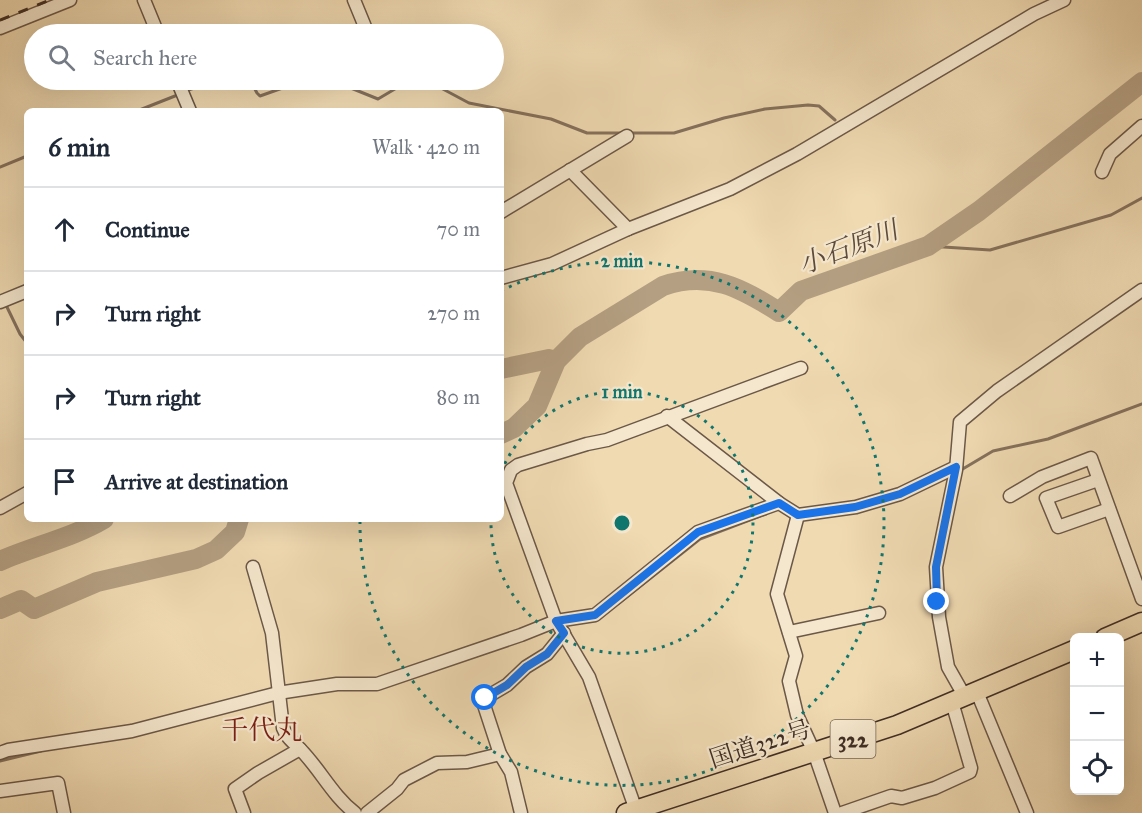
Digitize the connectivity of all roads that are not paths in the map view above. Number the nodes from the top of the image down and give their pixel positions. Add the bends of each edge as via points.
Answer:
1 (70, 0) edge
2 (144, 0) edge
3 (354, 0) edge
4 (1064, 0) edge
5 (154, 24) edge
6 (364, 24) edge
7 (0, 28) edge
8 (181, 90) edge
9 (188, 105) edge
10 (1142, 126) edge
11 (627, 136) dead end
12 (570, 170) junction
13 (1101, 172) dead end
14 (504, 210) edge
15 (628, 228) junction
16 (504, 277) edge
17 (1142, 290) edge
18 (24, 292) edge
19 (0, 302) edge
20 (801, 368) dead end
21 (667, 416) junction
22 (956, 467) junction
23 (1098, 480) junction
24 (24, 495) edge
25 (1010, 496) dead end
26 (779, 503) junction
27 (0, 508) edge
28 (1109, 509) junction
29 (797, 517) junction
30 (253, 567) dead end
31 (1142, 599) edge
32 (879, 613) dead end
33 (1142, 622) edge
34 (560, 627) junction
35 (789, 632) junction
36 (1117, 633) edge
37 (1070, 652) edge
38 (278, 696) junction
39 (964, 697) junction
40 (300, 749) junction
41 (814, 752) junction
42 (0, 753) edge
43 (500, 754) junction
44 (0, 791) edge
45 (633, 812) edge
46 (64, 813) edge
47 (244, 813) edge
48 (355, 813) edge
49 (367, 813) edge
50 (521, 813) edge
51 (835, 813) edge
52 (843, 813) edge
53 (1027, 813) edge

1 - 7 street
2 - 5 street
3 - 6 street
4 - 15 street via 797,154 730,189
8 - 9 street
10 - 13 street via 1110,154
11 - 12 street
12 - 14 street
12 - 15 street
15 - 16 street via 552,264
17 - 22 street via 998,390 960,422
18 - 19 street
20 - 21 street
21 - 26 street
21 - 34 street via 607,440 511,470 506,483
22 - 29 street via 900,494
22 - 39 street via 936,567 948,667
23 - 25 street via 1091,458 1042,477
23 - 28 street
23 - 28 street via 1046,498 1058,527
24 - 27 street
26 - 29 street
26 - 34 street via 698,532 595,615
28 - 31 street
29 - 35 street via 777,594
30 - 38 street via 272,633
32 - 35 street
33 - 36 highway
34 - 38 street via 521,635 377,684 337,684
34 - 43 street via 547,654 483,702
34 - 45 street via 589,676
35 - 41 street via 796,656 789,681 797,715
37 - 39 highway, 国道322号 / 322
38 - 40 street via 286,737
38 - 42 street via 132,730
39 - 41 highway, 国道322号 / 322 via 897,725
39 - 52 street via 970,772 935,788 902,798 891,796
39 - 53 street
40 - 47 street via 235,789
40 - 48 street via 340,801
41 - 45 highway, 国道322号 / 322
41 - 51 street
43 - 49 street via 466,762 436,763 404,780
43 - 50 street via 511,772
44 - 46 street via 58,783

